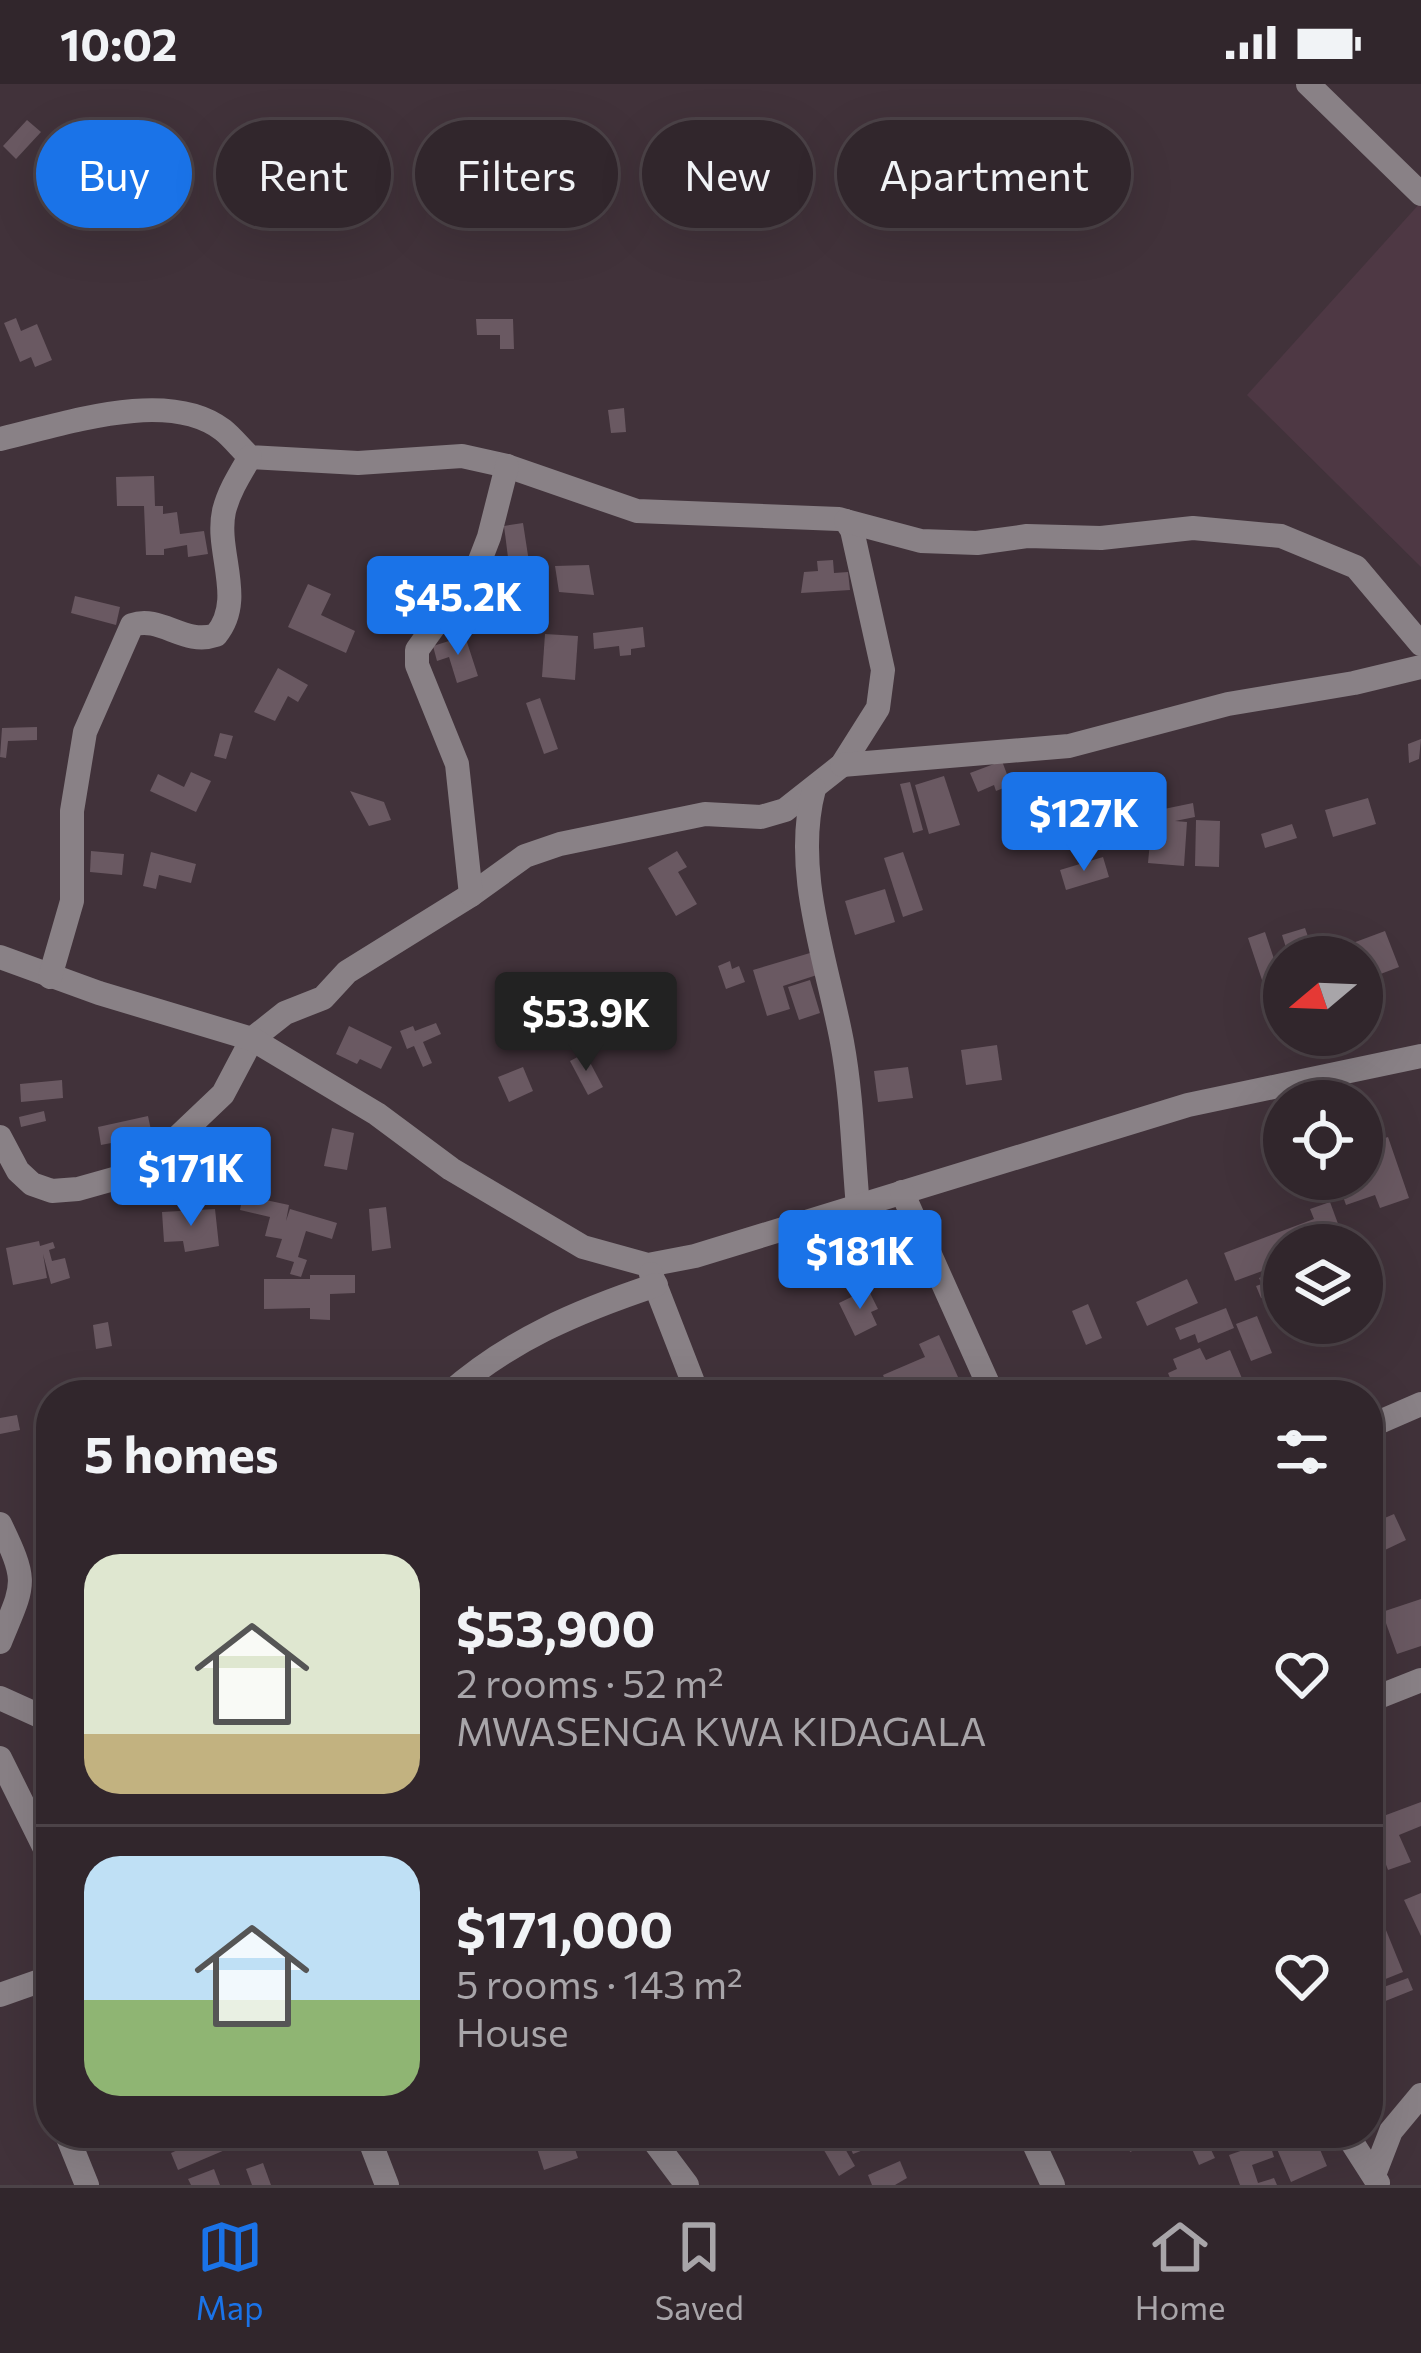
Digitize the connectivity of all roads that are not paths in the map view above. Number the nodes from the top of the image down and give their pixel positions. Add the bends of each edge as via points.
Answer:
1 (1308, 84) edge
2 (1421, 194) edge
3 (0, 439) edge
4 (250, 458) junction
5 (507, 466) junction
6 (846, 521) junction
7 (1421, 644) edge
8 (1421, 667) edge
9 (842, 765) junction
10 (814, 789) junction
11 (471, 895) junction
12 (0, 956) edge
13 (50, 977) junction
14 (252, 1039) junction
15 (1421, 1056) edge
16 (0, 1137) edge
17 (902, 1192) junction
18 (858, 1207) junction
19 (652, 1275) junction
20 (464, 1380) edge
21 (692, 1380) edge
22 (986, 1380) edge
23 (1421, 1404) edge
24 (1383, 1420) edge
25 (0, 1524) edge
26 (0, 1642) edge
27 (1421, 1680) edge
28 (1383, 1695) edge
29 (0, 1697) edge
30 (36, 1714) edge
31 (0, 1758) edge
32 (36, 1831) edge
33 (36, 1982) edge
34 (0, 1995) edge
35 (1421, 2095) edge
36 (72, 2148) edge
37 (373, 2148) edge
38 (659, 2148) edge
39 (1036, 2148) edge
40 (1356, 2148) edge
41 (1376, 2180) edge
42 (87, 2185) edge
43 (387, 2185) edge
44 (687, 2185) edge
45 (1054, 2185) edge

1 - 2 street
3 - 4 street via 141,408 221,428
4 - 5 street via 358,463 463,456
4 - 13 street via 224,513 230,596 223,626 194,639 151,622 132,625 91,717 72,812 72,901
5 - 6 street via 638,511
5 - 11 street via 478,563 417,650 457,764
6 - 7 street via 921,541 977,543 1193,528 1281,536 1356,567
6 - 9 street via 884,670 878,708
8 - 9 street via 1228,704 1069,746
9 - 10 street
10 - 11 street via 760,817 705,814 560,844 525,856
10 - 18 street via 806,836 812,897 844,1048
11 - 14 street
12 - 13 street
13 - 14 street
14 - 16 street via 224,1094 142,1171 52,1191 19,1172
14 - 19 street via 531,1218
15 - 17 street via 1188,1105
17 - 18 street
17 - 22 street
18 - 19 street
19 - 20 street via 538,1331
19 - 21 street
23 - 24 street
25 - 26 street via 22,1574
27 - 28 street
29 - 30 street
31 - 32 street
33 - 34 street
35 - 41 street via 1391,2131
36 - 42 street
37 - 43 street
38 - 44 street
39 - 45 street
40 - 41 street

